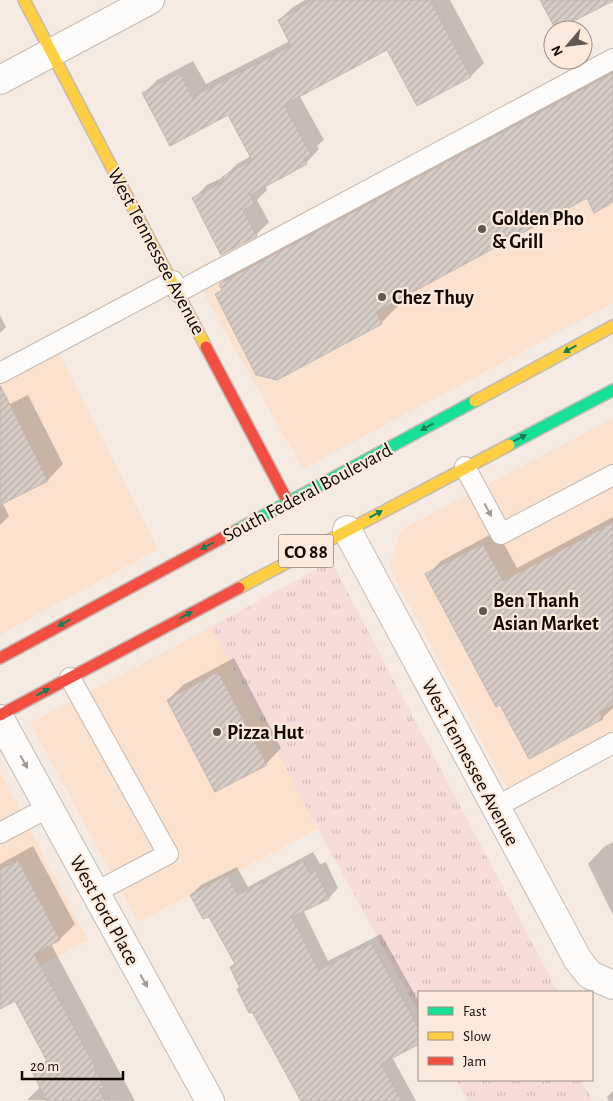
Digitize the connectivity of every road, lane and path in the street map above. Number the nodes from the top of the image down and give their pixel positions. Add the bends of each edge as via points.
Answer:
1 (24, 0) edge
2 (150, 0) edge
3 (52, 52) junction
4 (613, 59) edge
5 (0, 80) edge
6 (175, 286) junction
7 (613, 326) edge
8 (0, 373) edge
9 (613, 390) edge
10 (465, 467) junction
11 (613, 476) edge
12 (288, 502) junction
13 (347, 530) junction
14 (0, 658) edge
15 (70, 678) junction
16 (0, 715) edge
17 (0, 719) edge
18 (613, 744) edge
19 (49, 807) junction
20 (496, 807) junction
21 (0, 833) edge
22 (96, 892) junction
23 (610, 984) edge
24 (210, 1101) edge

1 - 3 main road, West Tennessee Avenue
2 - 3 street
3 - 5 street
3 - 6 main road, West Tennessee Avenue
4 - 6 lane
6 - 8 lane
6 - 12 main road, West Tennessee Avenue
7 -> 12 main road, South Federal Boulevard / CO 88
10 -> 9 main road, CO 88
10 -> 11 lane via 501,534
13 -> 10 main road, CO 88
12 -> 14 main road, South Federal Boulevard / CO 88
15 -> 13 main road, CO 88
13 - 20 street, West Tennessee Avenue
16 -> 15 main road, CO 88
15 - 22 lane via 168,854
17 -> 19 street, West Ford Place
18 - 20 lane
19 - 21 lane
19 - 22 street, West Ford Place
20 - 23 street, West Tennessee Avenue via 578,960 590,975
22 -> 24 street, West Ford Place

